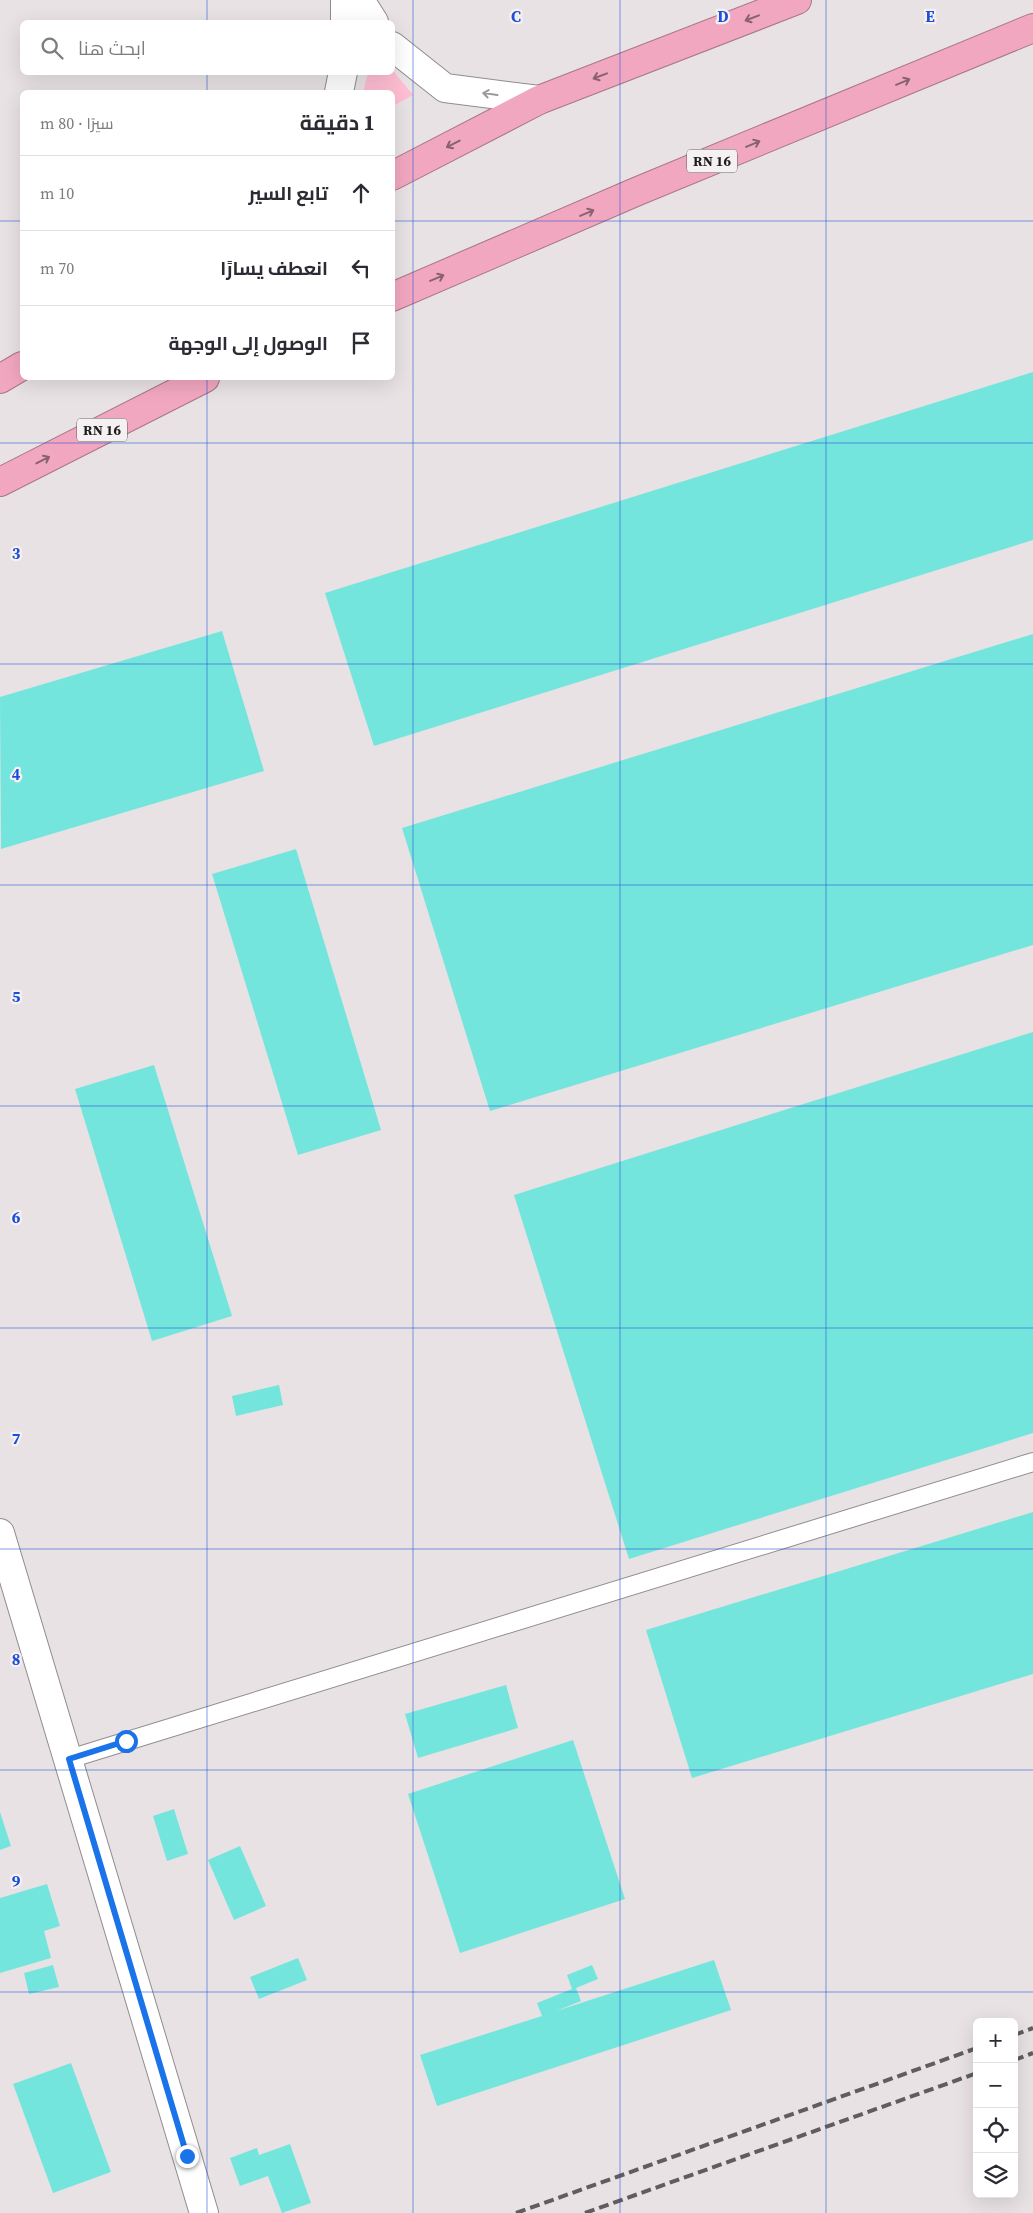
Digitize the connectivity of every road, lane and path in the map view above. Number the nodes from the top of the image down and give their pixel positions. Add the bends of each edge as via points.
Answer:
1 (345, 0) edge
2 (360, 0) edge
3 (797, 0) edge
4 (344, 20) edge
5 (373, 20) edge
6 (1033, 28) edge
7 (395, 48) edge
8 (342, 75) edge
9 (340, 90) edge
10 (538, 100) junction
11 (395, 174) edge
12 (395, 296) edge
13 (20, 367) edge
14 (0, 378) edge
15 (201, 380) edge
16 (0, 482) edge
17 (1033, 1462) edge
18 (0, 1533) edge
19 (69, 1759) junction
20 (204, 2213) edge

1 - 4 street
2 - 5 street
3 -> 10 highway
12 -> 6 highway, RN 16
10 -> 7 street via 446,88
8 - 9 street
10 -> 11 highway
13 - 14 highway
16 -> 15 highway, RN 16
17 - 19 lane
18 - 19 street
19 - 20 street

